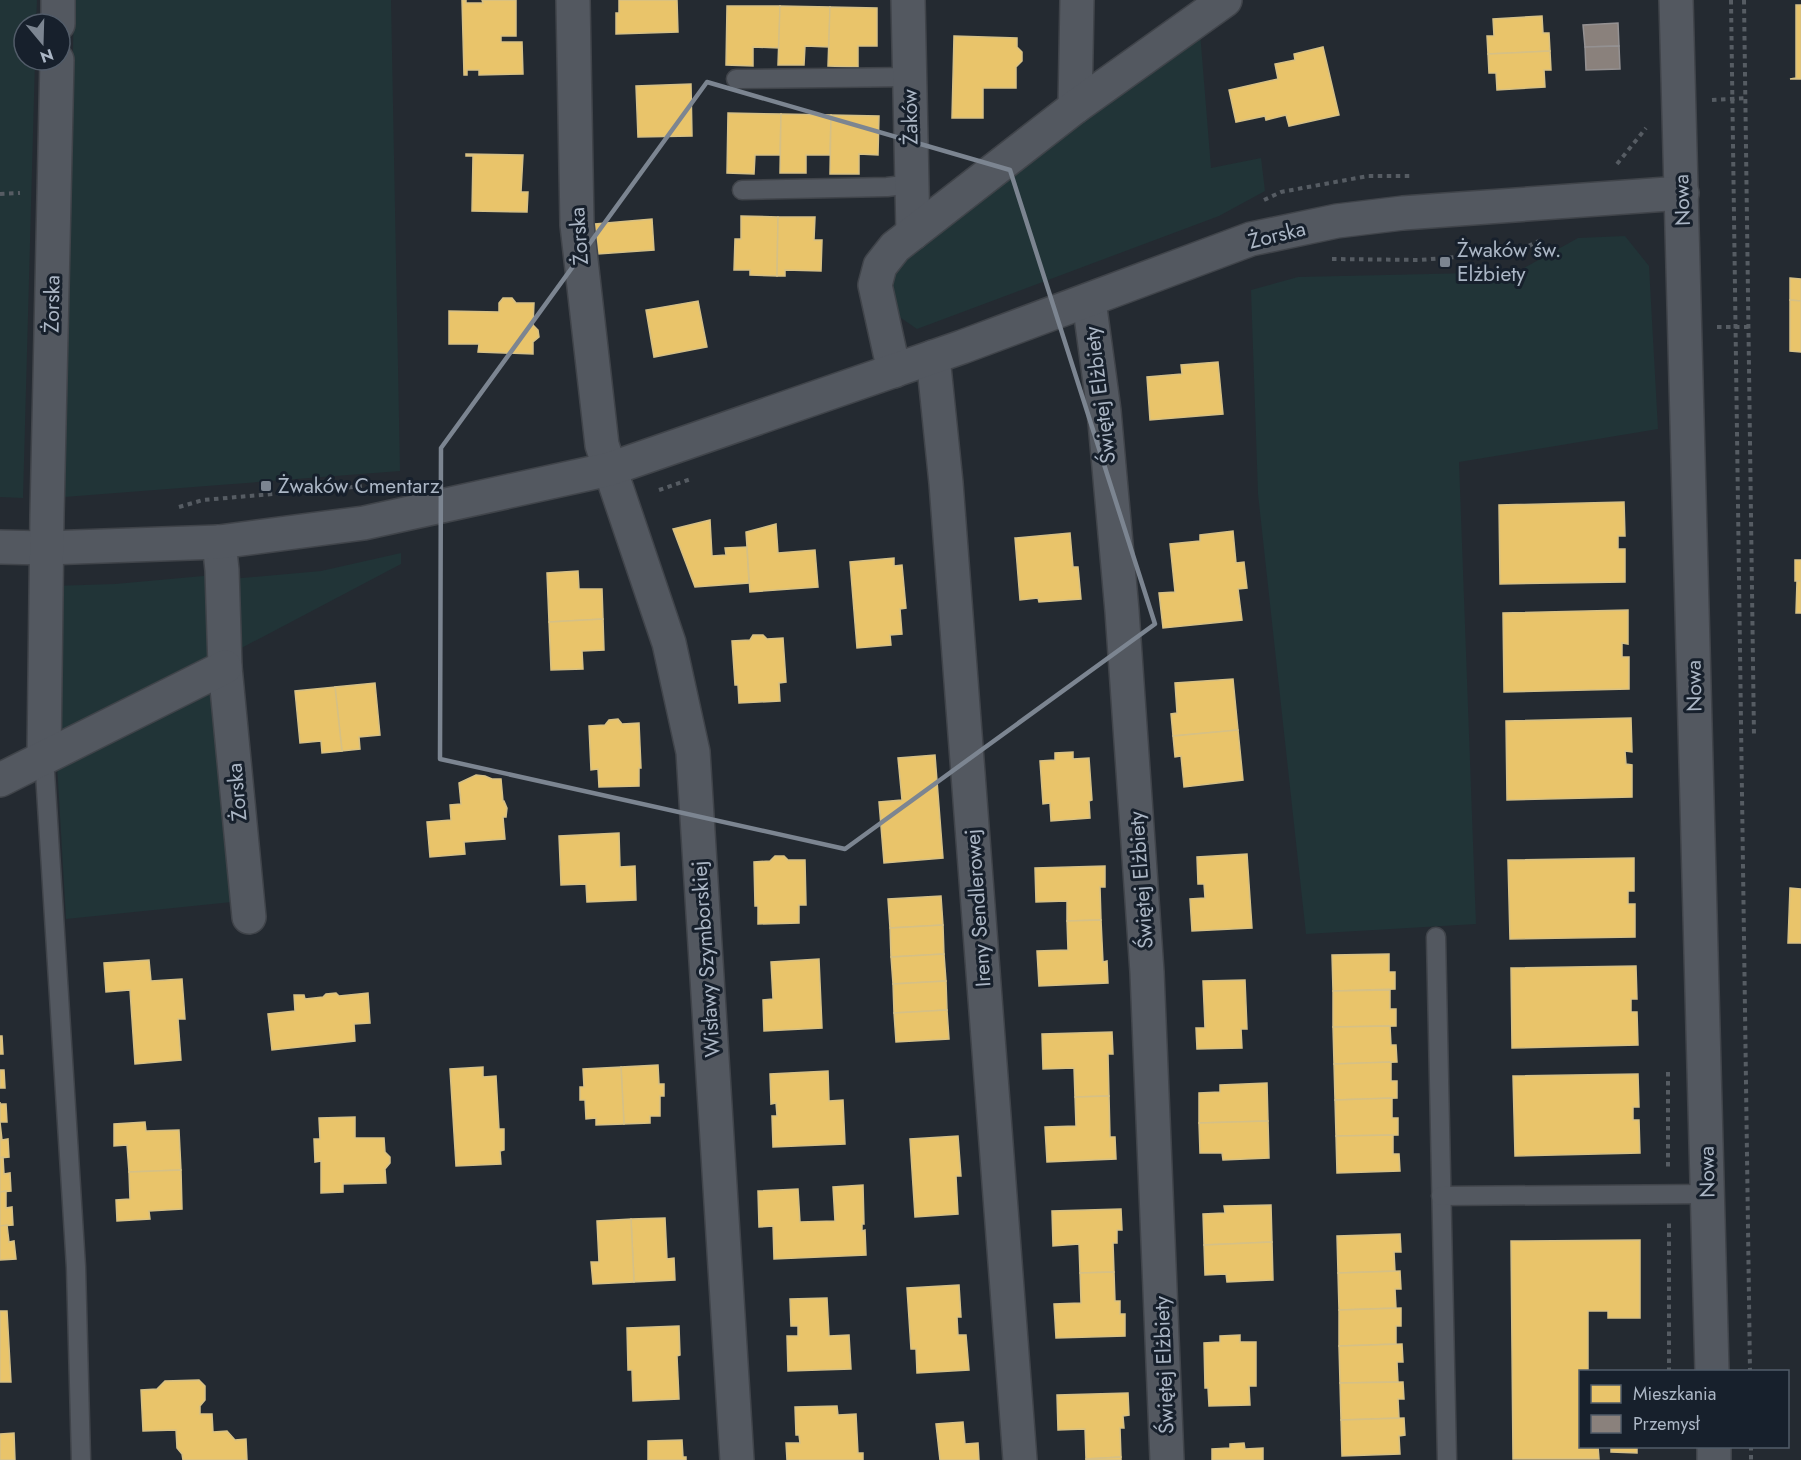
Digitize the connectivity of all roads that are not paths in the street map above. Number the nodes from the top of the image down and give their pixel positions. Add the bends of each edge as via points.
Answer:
1 (573, 0) edge
2 (908, 0) edge
3 (1077, 0) edge
4 (1225, 0) edge
5 (1676, 0) edge
6 (57, 72) edge
7 (910, 77) junction
8 (736, 79) dead end
9 (1075, 107) junction
10 (912, 184) junction
11 (742, 190) dead end
12 (1682, 193) junction
13 (913, 233) junction
14 (1089, 301) junction
15 (933, 357) junction
16 (894, 371) junction
17 (610, 469) junction
18 (219, 542) junction
19 (0, 548) edge
20 (46, 548) junction
21 (225, 667) junction
22 (44, 757) junction
23 (0, 780) edge
24 (249, 918) dead end
25 (1436, 937) dead end
26 (1707, 1194) junction
27 (1441, 1196) junction
28 (1712, 1370) edge
29 (81, 1460) edge
30 (737, 1460) edge
31 (1020, 1460) edge
32 (1167, 1460) edge
33 (1447, 1460) edge

1 - 17 street, Żorska via 577,225 602,445
2 - 7 street, Żaków
3 - 9 street
4 - 9 street
5 - 12 street, Nowa
6 - 20 street, Żorska
7 - 8 lane
7 - 10 street, Żaków
9 - 13 street
10 - 11 lane
10 - 13 street, Żaków
12 - 14 street, Żorska via 1467,207 1337,221 1251,239
12 - 26 street, Nowa
13 - 16 street via 880,266 875,285
14 - 15 street, Żorska
14 - 32 street, Świętej Elżbiety via 1104,411 1122,610 1147,972
15 - 16 street, Żorska
15 - 31 street, Ireny Sendlerowej
16 - 17 street, Żorska
17 - 18 street, Żorska via 364,523
17 - 30 street, Wisławy Szymborskiej via 669,643 693,752
18 - 20 street, Żorska
18 - 21 street, Żorska
19 - 20 street, Żorska
20 - 22 street, Żorska
21 - 22 street
21 - 24 street, Żorska
22 - 23 street
22 - 29 lane via 76,1267
25 - 27 lane
26 - 27 lane
26 - 28 street, Nowa
27 - 33 lane

